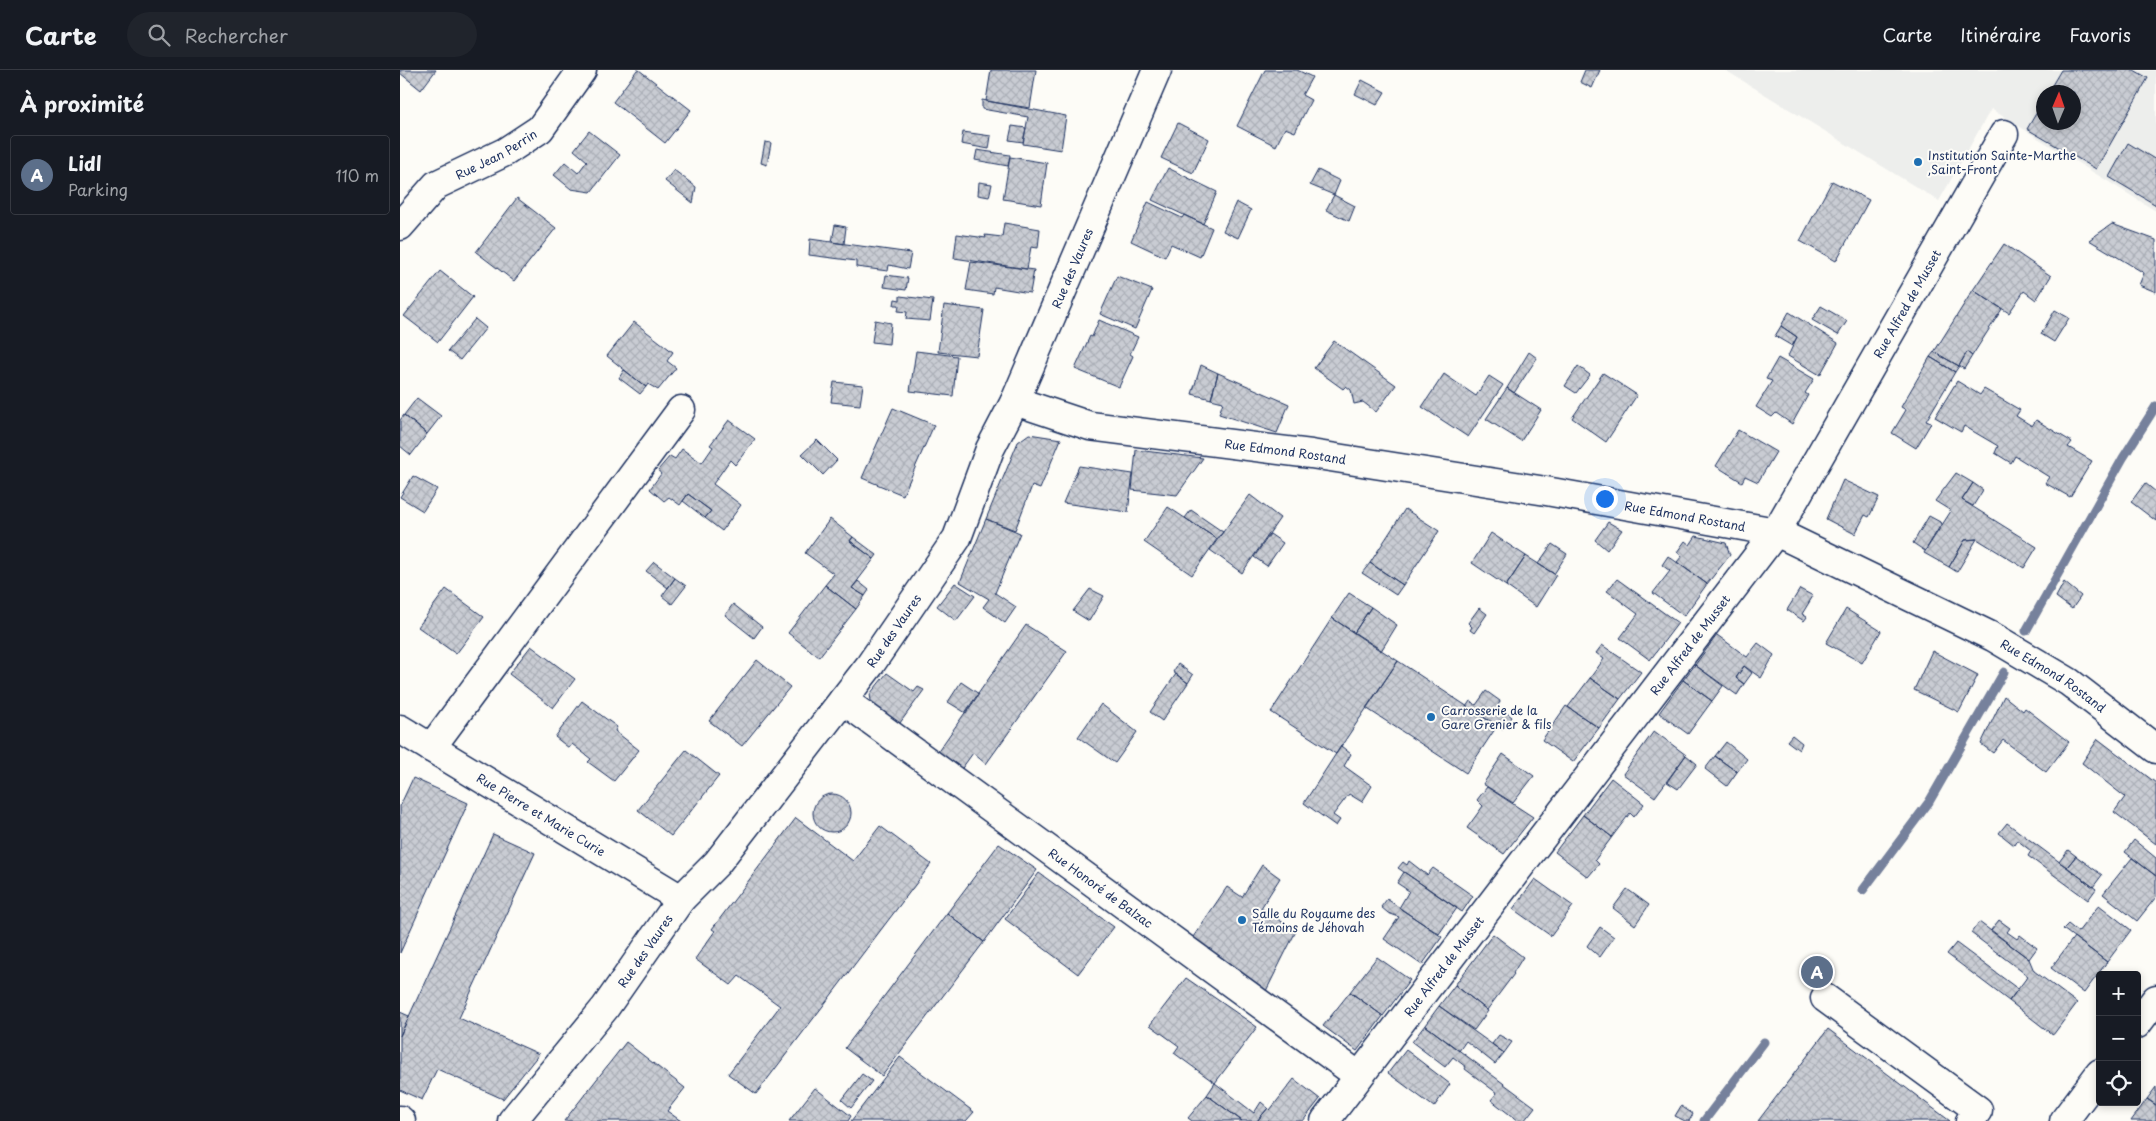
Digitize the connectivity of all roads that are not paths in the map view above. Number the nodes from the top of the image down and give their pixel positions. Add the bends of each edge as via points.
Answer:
1 (582, 70) edge
2 (1158, 70) edge
3 (2004, 134) dead end
4 (400, 226) edge
5 (1015, 401) junction
6 (681, 410) dead end
7 (1776, 532) junction
8 (843, 700) junction
9 (400, 729) edge
10 (431, 748) junction
11 (2156, 749) edge
12 (682, 899) junction
13 (1825, 998) dead end
14 (1359, 1076) junction
15 (2096, 1078) edge
16 (512, 1121) edge
17 (1325, 1121) edge
18 (1970, 1121) edge
19 (2064, 1121) edge

1 - 4 street, Rue Jean Perrin via 540,129 505,152 436,185
2 - 5 street, Rue des Vaures
3 - 7 street, Rue Alfred de Musset
5 - 7 street, Rue Edmond Rostand via 1090,426 1311,454
5 - 8 street, Rue des Vaures via 990,449 957,538
6 - 10 street
7 - 11 street, Rue Edmond Rostand via 1994,638 2070,682
7 - 14 street, Rue Alfred de Musset
8 - 12 street, Rue des Vaures via 717,864
8 - 14 street, Rue Honoré de Balzac
9 - 10 street, Rue Pierre et Marie Curie
10 - 12 street, Rue Pierre et Marie Curie
12 - 16 street, Rue des Vaures via 604,1008
13 - 18 street via 1978,1110
14 - 17 street, Rue Alfred de Musset
15 - 19 street

